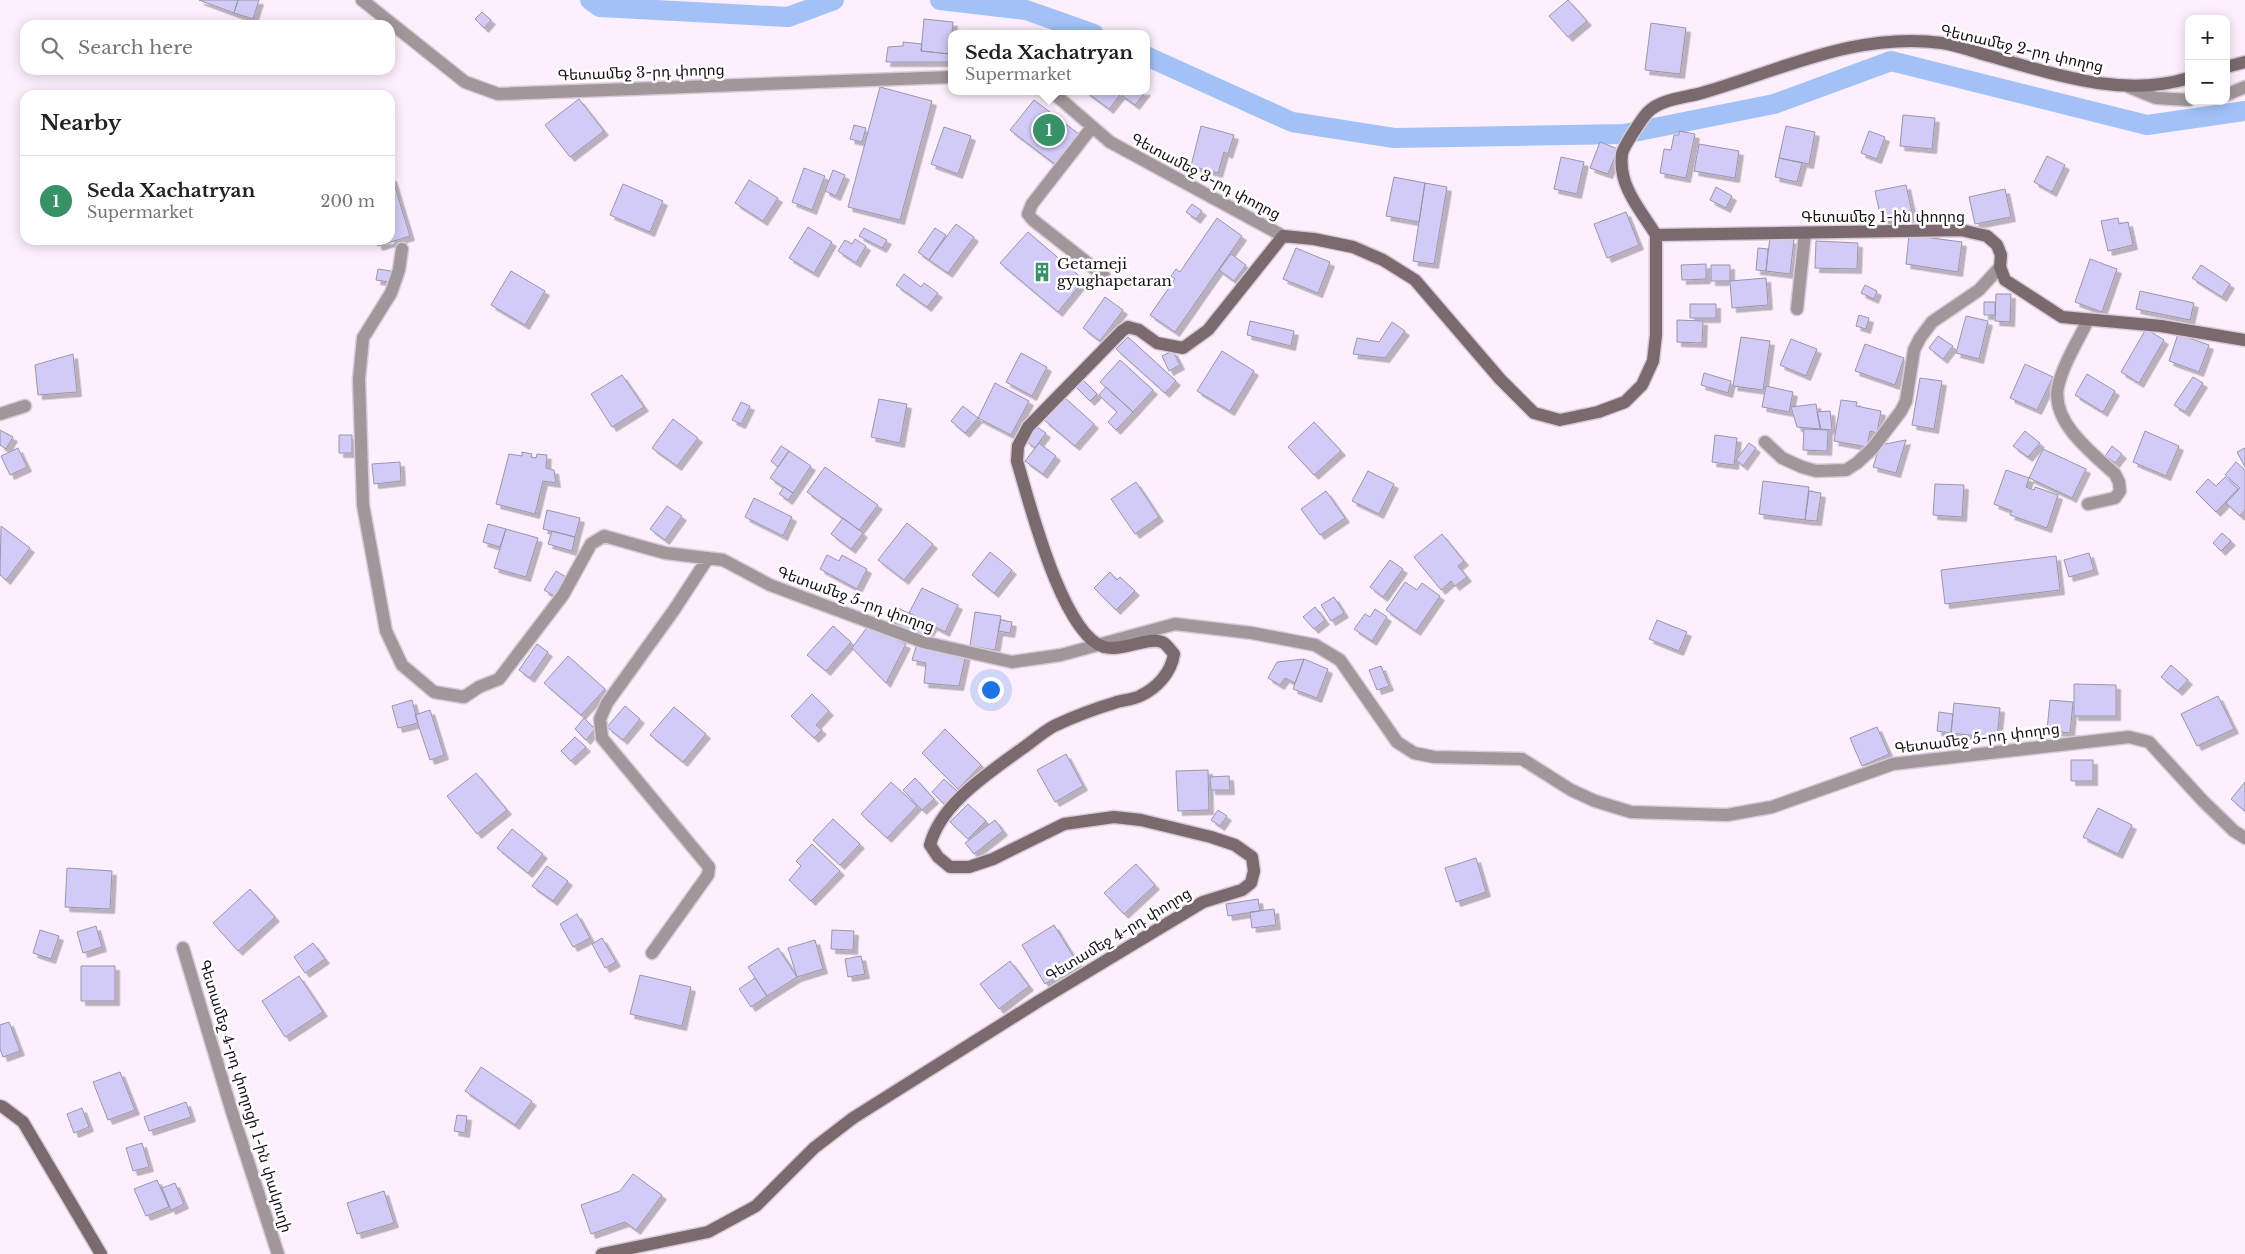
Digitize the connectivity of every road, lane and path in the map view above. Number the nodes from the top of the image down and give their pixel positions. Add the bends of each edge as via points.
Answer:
1 (362, 0) edge
2 (387, 20) edge
3 (395, 27) edge
4 (2245, 62) edge
5 (2230, 66) edge
6 (948, 77) edge
7 (2185, 79) edge
8 (2129, 87) junction
9 (2245, 87) edge
10 (2230, 93) edge
11 (1056, 95) edge
12 (2185, 100) edge
13 (1092, 127) junction
14 (1806, 232) junction
15 (1656, 235) junction
16 (1283, 236) junction
17 (402, 249) dead end
18 (2000, 267) junction
19 (1104, 276) dead end
20 (1797, 309) dead end
21 (2088, 320) junction
22 (2245, 340) edge
23 (25, 406) dead end
24 (0, 414) edge
25 (1765, 442) dead end
26 (2088, 504) dead end
27 (708, 558) junction
28 (1099, 645) junction
29 (2245, 838) edge
30 (183, 948) dead end
31 (652, 953) dead end
32 (0, 1106) edge
33 (101, 1254) edge
34 (278, 1254) edge
35 (602, 1254) edge

1 - 2 street, Գետամեջ 3-րդ փողոց
3 - 6 street, Գետամեջ 3-րդ փողոց via 464,82 498,94
4 - 5 street
7 - 8 street, Գետամեջ 2-րդ փողոց via 2156,86
8 - 12 street via 2156,98
8 - 15 street, Գետամեջ 2-րդ փողոց via 2100,84 1943,43 1897,42 1836,50 1663,103 1648,112 1622,152 1623,180
9 - 10 street
11 - 13 street, Գետամեջ 3-րդ փողոց
13 - 16 street, Գետամեջ 3-րդ փողոց via 1110,142
13 - 19 street via 1032,204 1028,214
14 - 15 street, Գետամեջ 1-ին փողոց
14 - 18 street, Գետամեջ 1-ին փողոց via 1961,230 1987,236 1997,245 2001,255
14 - 20 street
15 - 16 street, Գետամեջ 3-րդ փողոց via 1654,360 1642,385 1625,402 1560,420 1534,413 1500,379 1415,280 1383,260 1353,247
16 - 28 street via 1208,330 1183,348 1157,343 1139,330 1128,327 1028,427 1018,446 1017,461 1045,558 1071,610 1086,633
17 - 27 street, Գետամեջ 5-րդ փողոց via 391,293 363,338 359,379 363,505 386,631 402,665 434,692 464,697 499,679 563,595 591,544 604,536 665,553
18 - 21 street, Գետամեջ 1-ին փողոց via 2005,280 2062,317
18 - 25 street via 1979,290 1932,322 1920,338 1914,350 1906,401 1901,411 1857,463 1846,470 1802,468 1782,458
21 - 22 street, Գետամեջ 1-ին փողոց via 2162,326
21 - 26 street via 2058,387 2058,404 2066,424 2114,474 2120,491 2115,498
23 - 24 street
27 - 28 street, Գետամեջ 5-րդ փողոց via 723,560 770,585 922,642 1012,662 1061,656
27 - 31 street via 607,703 600,719 602,738 709,867 708,875
28 - 29 street, Գետամեջ 5-րդ փողոց via 1175,624 1252,633 1315,645 1340,660 1396,742 1414,753 1434,757 1522,759 1571,790 1631,812 1726,815 1772,807 1893,764 2129,737 2149,742 2203,801
28 - 35 street, Գետամեջ 4-րդ փողոց via 1114,649 1153,640 1163,643 1174,654 1172,666 1158,684 1139,696 1052,727 1006,760 949,811 933,834 930,845 950,867 969,866 993,859 1064,824 1114,817 1141,820 1235,844 1252,857 1254,871 1251,883 1242,890 1203,902 853,1118 814,1148 756,1206 734,1219 708,1232
30 - 34 street, Գետամեջ 4-րդ փողոցի 1-ին փակուղի
32 - 33 street via 23,1122

